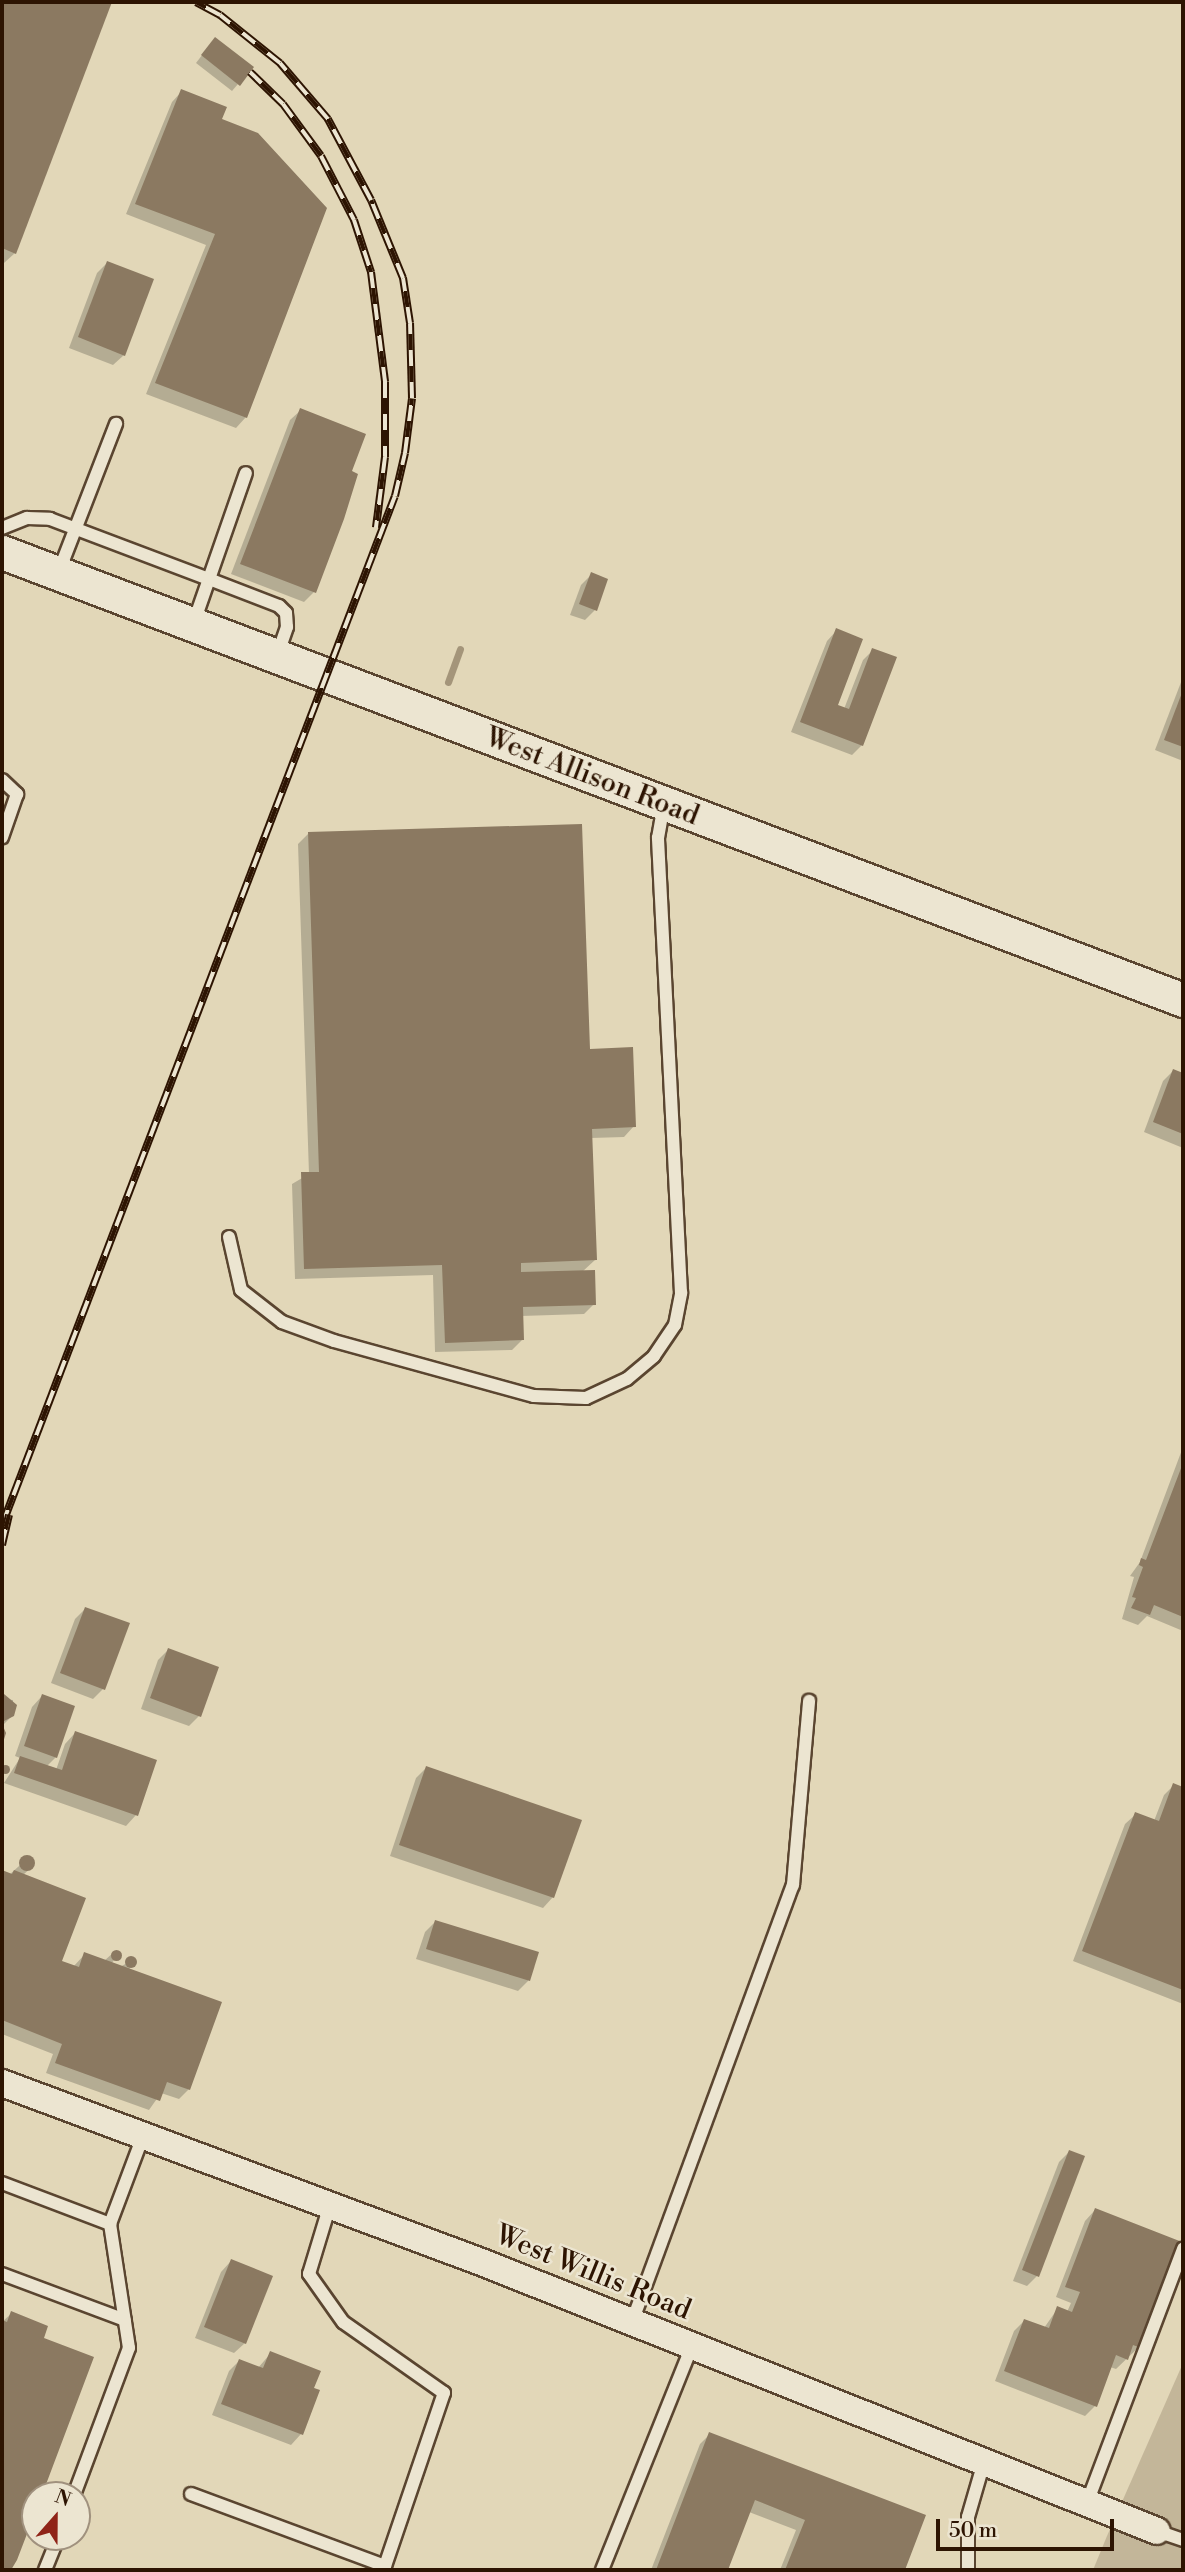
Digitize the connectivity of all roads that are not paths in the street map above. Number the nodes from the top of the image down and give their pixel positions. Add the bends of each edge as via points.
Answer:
1 (116, 424) dead end
2 (246, 473) dead end
3 (2, 528) edge
4 (76, 529) junction
5 (2, 552) edge
6 (58, 574) junction
7 (209, 579) junction
8 (193, 626) junction
9 (276, 658) junction
10 (2, 780) edge
11 (664, 804) junction
12 (2, 837) edge
13 (1183, 1000) edge
14 (229, 1237) dead end
15 (809, 1701) dead end
16 (2, 2083) edge
17 (143, 2136) junction
18 (2, 2183) edge
19 (330, 2206) junction
20 (110, 2224) junction
21 (1183, 2249) edge
22 (2, 2274) edge
23 (125, 2320) junction
24 (632, 2322) junction
25 (692, 2346) junction
26 (984, 2462) junction
27 (79, 2481) edge
28 (191, 2494) dead end
29 (1087, 2503) junction
30 (1157, 2531) joint
31 (1183, 2540) edge
32 (52, 2551) edge
33 (45, 2570) edge
34 (602, 2570) edge
35 (968, 2570) edge

1 - 4 lane
2 - 7 lane
3 - 4 lane via 27,518 50,519
4 - 6 lane
4 - 7 lane
5 - 6 street, West Allison Road
6 - 8 street, West Allison Road
7 - 8 lane
7 - 9 lane via 279,606 286,613
8 - 9 street, West Allison Road
9 - 11 street, West Allison Road
10 - 12 lane via 16,794
11 - 13 street, West Allison Road
11 - 14 lane via 658,838 681,1293 675,1325 654,1356 627,1379 586,1398 534,1396 334,1341 282,1322 241,1290
15 - 24 lane via 793,1885
16 - 17 street, West Willis Road
17 - 19 street, West Willis Road
17 - 20 lane
18 - 20 lane
19 - 24 street, West Willis Road
19 - 28 lane via 309,2274 343,2322 444,2393 385,2566
20 - 23 lane
21 - 29 lane
22 - 23 lane
23 - 27 lane via 129,2348
24 - 25 street, West Willis Road
25 - 26 street, West Willis Road
25 - 34 lane
26 - 29 street, West Willis Road
26 - 35 lane via 968,2517
29 - 30 street, West Willis Road
30 - 31 lane
32 - 33 lane

